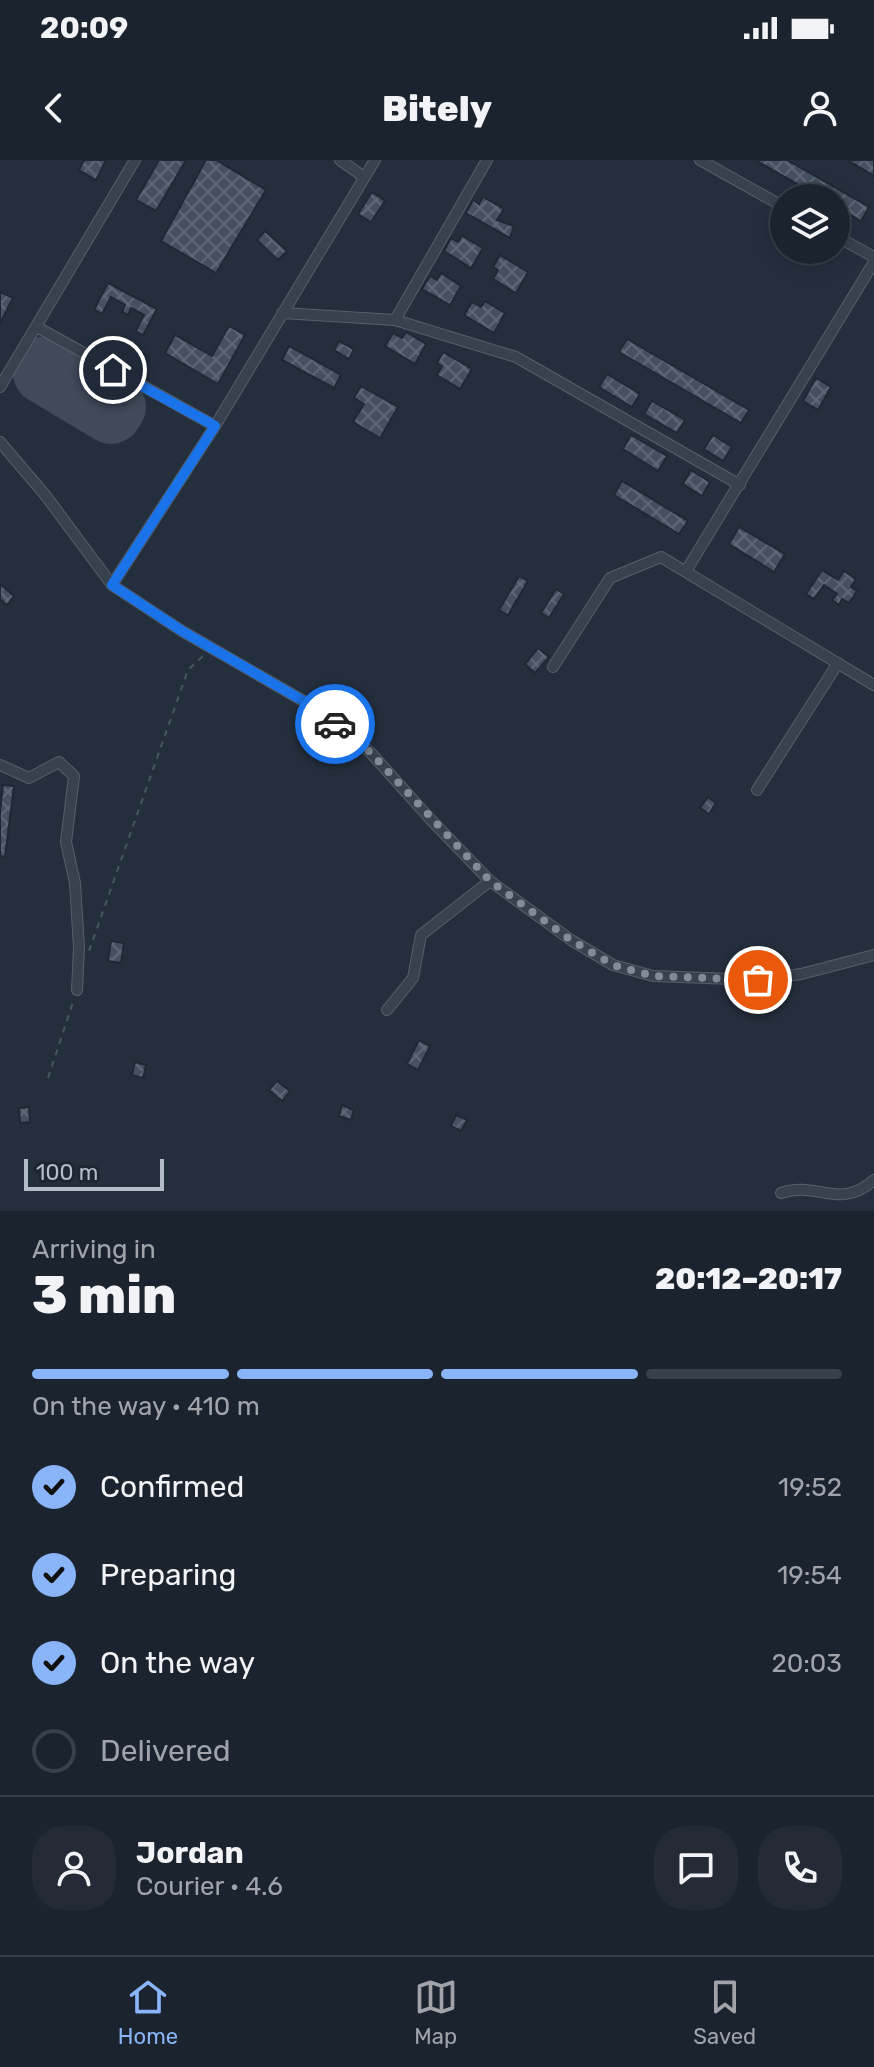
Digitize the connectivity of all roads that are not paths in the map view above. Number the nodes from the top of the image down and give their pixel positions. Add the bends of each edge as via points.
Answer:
1 (135, 160) edge
2 (340, 160) edge
3 (375, 160) edge
4 (487, 160) edge
5 (700, 160) edge
6 (364, 177) junction
7 (770, 199) edge
8 (850, 245) edge
9 (874, 260) edge
10 (282, 313) junction
11 (395, 320) junction
12 (37, 327) junction
13 (0, 387) edge
14 (215, 426) junction
15 (0, 442) edge
16 (740, 485) junction
17 (686, 571) junction
18 (112, 585) junction
19 (838, 663) junction
20 (553, 667) dead end
21 (874, 685) edge
22 (0, 765) edge
23 (757, 790) dead end
24 (490, 881) junction
25 (874, 955) edge
26 (77, 990) road end
27 (387, 1010) dead end
28 (874, 1180) edge
29 (781, 1193) dead end

1 - 12 street
2 - 6 street
3 - 6 street
4 - 11 street
5 - 7 street
6 - 10 street
8 - 9 street
9 - 16 street
10 - 11 street
10 - 14 street
11 - 16 street via 516,357
12 - 13 street
12 - 14 street
14 - 18 street
15 - 18 street
16 - 17 street
17 - 19 street
17 - 20 street via 661,557 610,578
18 - 24 street via 314,707 370,752
19 - 21 street
19 - 23 street
22 - 26 street via 29,778 59,762 74,776 66,842 75,883
24 - 25 street via 613,965 653,976 758,980
24 - 27 street via 421,935 413,978
28 - 29 street via 838,1197 798,1188

